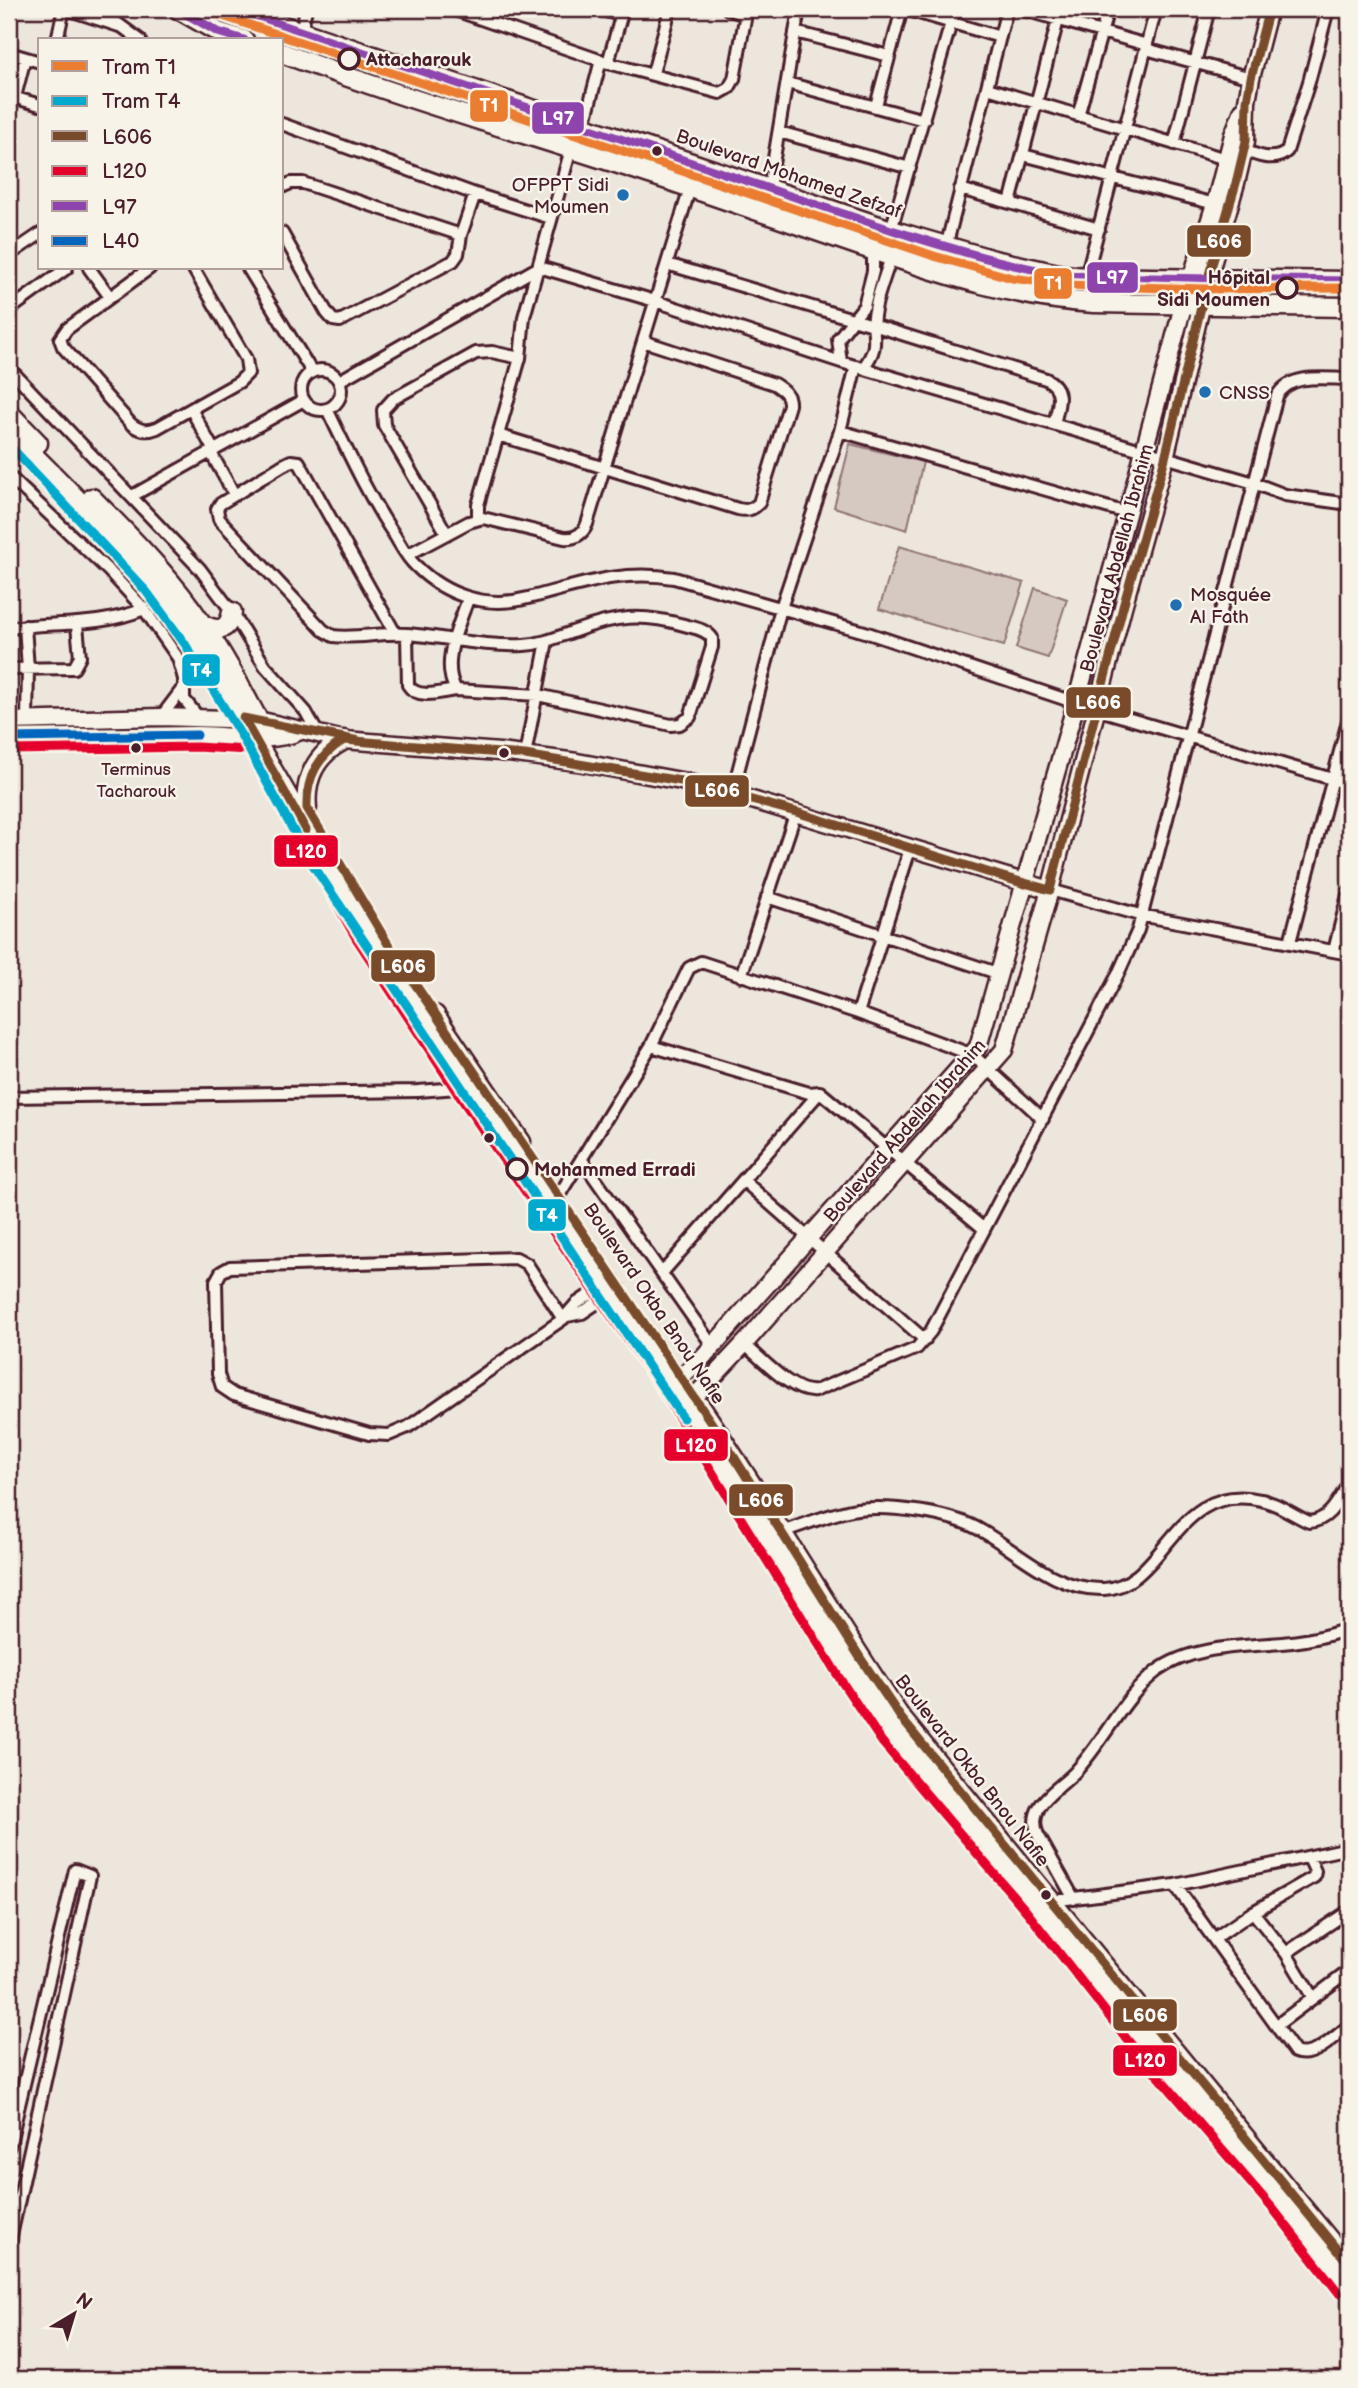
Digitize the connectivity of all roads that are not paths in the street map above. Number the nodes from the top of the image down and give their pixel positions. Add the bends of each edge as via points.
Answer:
1 (65, 9) edge
2 (98, 9) edge
3 (178, 9) edge
4 (306, 9) edge
5 (452, 9) edge
6 (597, 9) edge
7 (670, 9) edge
8 (728, 9) edge
9 (799, 9) edge
10 (904, 9) edge
11 (955, 9) edge
12 (1007, 9) edge
13 (1021, 9) edge
14 (1108, 9) edge
15 (1156, 9) edge
16 (1209, 9) edge
17 (1269, 9) edge
18 (1328, 9) edge
19 (242, 10) edge
20 (473, 12) edge
21 (622, 12) edge
22 (1058, 20) junction
23 (951, 22) junction
24 (119, 26) junction
25 (301, 32) junction
26 (795, 32) junction
27 (1102, 32) junction
28 (216, 36) edge
29 (1000, 37) junction
30 (58, 38) edge
31 (137, 38) edge
32 (1147, 47) junction
33 (9, 54) edge
34 (284, 54) edge
35 (890, 56) junction
36 (25, 58) junction
37 (38, 61) edge
38 (604, 62) junction
39 (1194, 63) junction
40 (653, 73) junction
41 (1251, 78) junction
42 (787, 83) junction
43 (987, 88) junction
44 (12, 97) edge
45 (1035, 103) junction
46 (38, 104) edge
47 (876, 106) junction
48 (1079, 116) junction
49 (923, 120) junction
50 (284, 125) edge
51 (584, 125) junction
52 (1125, 130) junction
53 (779, 132) junction
54 (1174, 144) junction
55 (571, 149) junction
56 (1233, 151) junction
57 (1023, 155) junction
58 (910, 168) junction
59 (1112, 179) junction
60 (284, 186) edge
61 (690, 188) junction
62 (769, 188) junction
63 (960, 188) junction
64 (475, 194) junction
65 (1010, 203) junction
66 (1215, 204) junction
67 (551, 218) junction
68 (1099, 229) junction
69 (891, 230) junction
70 (461, 234) junction
71 (38, 235) edge
72 (284, 237) edge
73 (946, 247) junction
74 (873, 250) junction
75 (9, 255) edge
76 (891, 257) junction
77 (667, 264) junction
78 (539, 267) junction
79 (65, 270) edge
80 (90, 270) edge
81 (147, 270) edge
82 (194, 270) edge
83 (249, 270) edge
84 (1086, 277) junction
85 (1200, 278) junction
86 (1349, 281) edge
87 (110, 297) junction
88 (655, 301) junction
89 (1184, 303) junction
90 (1203, 304) junction
91 (1349, 307) edge
92 (9, 310) edge
93 (855, 319) junction
94 (873, 325) junction
95 (643, 341) junction
96 (520, 358) junction
97 (841, 362) junction
98 (860, 367) junction
99 (9, 368) edge
100 (312, 372) junction
101 (1349, 379) edge
102 (339, 381) junction
103 (304, 400) junction
104 (191, 409) junction
105 (327, 409) junction
106 (9, 413) edge
107 (1054, 424) junction
108 (9, 431) edge
109 (840, 431) junction
110 (498, 435) junction
111 (212, 452) junction
112 (1142, 452) junction
113 (1165, 458) junction
114 (603, 469) junction
115 (9, 476) edge
116 (1254, 483) junction
117 (234, 494) junction
118 (132, 496) junction
119 (1349, 504) edge
120 (1127, 513) junction
121 (478, 519) junction
122 (447, 534) junction
123 (407, 555) junction
124 (468, 599) junction
125 (781, 608) junction
126 (144, 609) junction
127 (232, 612) junction
128 (78, 625) junction
129 (204, 625) junction
130 (25, 626) junction
131 (9, 628) edge
132 (401, 634) junction
133 (454, 639) junction
134 (547, 641) junction
135 (9, 669) edge
136 (28, 669) junction
137 (185, 686) junction
138 (456, 690) junction
139 (538, 695) junction
140 (1076, 703) junction
141 (1098, 709) junction
142 (161, 718) junction
143 (199, 718) junction
144 (1349, 718) edge
145 (27, 719) junction
146 (251, 719) junction
147 (9, 721) edge
148 (309, 733) junction
149 (1188, 737) junction
150 (9, 738) edge
151 (262, 738) junction
152 (344, 740) junction
153 (525, 755) junction
154 (1333, 780) junction
155 (1349, 784) edge
156 (732, 794) junction
157 (307, 808) junction
158 (796, 812) junction
159 (910, 849) junction
160 (1025, 884) junction
161 (1050, 890) junction
162 (1349, 891) edge
163 (767, 897) junction
164 (1140, 915) junction
165 (883, 936) junction
166 (1290, 942) junction
167 (1334, 951) junction
168 (1349, 954) edge
169 (1000, 974) junction
170 (741, 976) junction
171 (858, 1013) junction
172 (651, 1046) junction
173 (973, 1055) junction
174 (990, 1068) junction
175 (476, 1087) junction
176 (820, 1092) junction
177 (9, 1097) edge
178 (1043, 1119) junction
179 (888, 1149) junction
180 (582, 1160) junction
181 (905, 1163) junction
182 (744, 1181) junction
183 (558, 1197) junction
184 (984, 1229) junction
185 (809, 1237) junction
186 (825, 1252) junction
187 (662, 1273) junction
188 (612, 1286) junction
189 (565, 1317) junction
190 (925, 1340) junction
191 (744, 1344) junction
192 (712, 1345) junction
193 (675, 1380) junction
194 (690, 1402) junction
195 (1349, 1483) edge
196 (781, 1532) junction
197 (1349, 1629) edge
198 (1349, 1848) edge
199 (1309, 1858) junction
200 (1175, 1885) junction
201 (1074, 1899) junction
202 (1051, 1902) junction
203 (1349, 1911) edge
204 (1253, 1912) junction
205 (1215, 1938) junction
206 (1286, 1953) junction
207 (1349, 1971) edge
208 (1313, 1998) junction
209 (1277, 2025) junction
210 (1349, 2026) edge
211 (1147, 2030) junction
212 (9, 2147) edge
213 (9, 2245) edge
214 (1349, 2264) edge
215 (1349, 2285) edge

1 - 24 street
1 - 30 street
2 - 24 street
3 - 28 main road
4 - 25 street
5 - 20 street
6 - 21 street
7 - 40 street
8 - 40 street via 745,19 734,79 725,91
9 - 26 street
10 - 23 street
10 - 35 street
11 - 23 street
12 - 29 street
13 - 22 street
14 - 27 street
15 - 32 street
16 - 39 street
17 - 41 street, Boulevard Abdellah Ibrahim
18 - 56 street via 1287,151 1273,158
19 - 25 main road, Boulevard Mohamed Zefzaf
20 - 38 street
21 - 38 street
22 - 27 street
22 - 45 street
23 - 29 street
23 - 49 street
24 - 31 street
25 - 51 main road, Boulevard Mohamed Zefzaf
26 - 35 street
26 - 42 street
27 - 32 street
27 - 48 street
29 - 43 street
32 - 39 street
32 - 52 street
33 - 36 street
34 - 55 main road
35 - 47 street
36 - 37 street
36 - 44 street
38 - 40 street
38 - 51 street
39 - 41 street
39 - 54 street
41 - 56 street, Boulevard Abdellah Ibrahim
42 - 47 street
42 - 53 street
43 - 45 street
43 - 63 street
44 - 46 street
45 - 48 street
45 - 57 street
47 - 49 street
48 - 52 street
49 - 58 street
50 - 64 street
51 - 62 main road, Boulevard Mohamed Zefzaf
52 - 54 street
52 - 59 street
53 - 58 street
53 - 62 street
54 - 56 street
55 - 61 main road
55 - 67 street
56 - 66 street, Boulevard Abdellah Ibrahim
56 - 85 street, Boulevard Abdellah Ibrahim
57 - 59 street
57 - 65 street
58 - 69 street
59 - 66 street
59 - 68 street
60 - 70 street via 303,183
61 - 74 main road
61 - 77 street
62 - 69 main road, Boulevard Mohamed Zefzaf
63 - 65 street
63 - 73 street
64 - 67 street
64 - 70 street
65 - 68 street
66 - 85 street, Boulevard Abdellah Ibrahim
67 - 78 street
68 - 84 street
69 - 73 main road, Boulevard Mohamed Zefzaf
70 - 72 street via 451,264 340,321 327,313
71 - 75 street
73 - 84 main road, Boulevard Mohamed Zefzaf via 1027,268
74 - 76 main road
74 - 93 street via 867,297
76 - 89 main road via 1038,298
76 - 94 street
77 - 88 street
77 - 93 street
78 - 88 street
78 - 96 street via 524,317
78 - 102 street
79 - 92 street
80 - 87 street
81 - 87 street
82 - 104 street via 248,369 243,380
83 - 100 street
84 - 85 main road, Boulevard Mohamed Zefzaf
85 - 86 main road, Boulevard Mohamed Zefzaf
85 - 89 street, Boulevard Abdellah Ibrahim
85 - 90 street, Boulevard Abdellah Ibrahim
87 - 104 street via 63,332 61,345 140,430 157,428
88 - 95 street
88 - 97 street
89 - 90 main road
89 - 112 street, Boulevard Abdellah Ibrahim
90 - 91 main road
90 - 113 street, Boulevard Abdellah Ibrahim
93 - 94 street
93 - 97 street via 838,339
94 - 98 street via 875,346
94 - 107 street via 1052,382 1059,390
95 - 114 street
95 - 114 street via 774,384 786,394 789,405 759,503 746,511
96 - 110 street
96 - 122 street via 477,353 393,399 383,410 384,425
97 - 98 street
98 - 107 street
98 - 109 street
99 - 118 street
100 - 102 street via 327,371
100 - 103 street via 301,388
101 - 116 street via 1298,380 1281,389
102 - 105 street via 339,397
103 - 105 street via 314,409
103 - 111 street
104 - 111 street
105 - 123 street
106 - 129 main road, Boulevard Okba Bnou Nafie via 153,561
107 - 112 street
108 - 146 main road, Boulevard Okba Bnou Nafie via 167,598
109 - 120 street
109 - 125 street
110 - 114 street
110 - 121 street
111 - 117 street
111 - 118 street
112 - 113 street
112 - 120 street, Boulevard Abdellah Ibrahim
113 - 116 street
113 - 141 street, Boulevard Abdellah Ibrahim
114 - 121 street via 587,524 574,537
115 - 126 street
116 - 119 street via 1285,495
116 - 149 street
117 - 132 street via 218,506 219,519 323,630 338,636
117 - 132 street via 291,461 301,463
118 - 127 street via 200,569
120 - 140 street, Boulevard Abdellah Ibrahim
121 - 122 street
122 - 123 street
123 - 124 street via 443,587
124 - 125 street via 504,602 593,579 649,575
124 - 133 street
125 - 140 street
125 - 156 street
126 - 128 street via 110,621
126 - 137 street via 178,659
127 - 129 main road via 224,628
127 - 148 street via 261,660 306,712
128 - 130 street
128 - 136 street via 80,657 74,668
129 - 146 main road, Boulevard Okba Bnou Nafie
130 - 131 street
130 - 136 street
132 - 133 street
132 - 138 street via 411,690 420,694
133 - 134 street via 512,645
133 - 138 street via 450,668
134 - 139 street
134 - 139 street via 604,621 635,616 696,629 709,634 712,642 692,713 680,724
135 - 136 street
136 - 145 street
137 - 142 street
137 - 143 street via 184,698
138 - 139 street
139 - 153 street
140 - 141 street
140 - 160 street, Boulevard Abdellah Ibrahim
141 - 149 street
141 - 161 street, Boulevard Abdellah Ibrahim
142 - 143 street
142 - 145 street
143 - 146 street
144 - 154 street
145 - 147 street
146 - 148 street
146 - 151 main road, Boulevard Okba Bnou Nafie
148 - 151 street
148 - 152 street
149 - 154 street
149 - 164 street
150 - 151 street via 197,734
151 - 157 main road, Boulevard Okba Bnou Nafie
151 - 175 main road, Boulevard Okba Bnou Nafie via 360,921
152 - 153 street
152 - 157 main road via 316,764 309,780
153 - 156 street via 629,771
154 - 155 street
154 - 166 street
156 - 158 street
157 - 175 main road, Boulevard Okba Bnou Nafie
158 - 159 street
158 - 163 street
159 - 160 street
159 - 165 street
160 - 161 street
160 - 169 street, Boulevard Abdellah Ibrahim
161 - 164 street
161 - 174 street, Boulevard Abdellah Ibrahim via 1004,1050
162 - 167 street
163 - 165 street
163 - 170 street
164 - 166 street
164 - 178 street via 1118,974
165 - 169 street
165 - 171 street
166 - 167 street
167 - 168 street
169 - 173 street, Boulevard Abdellah Ibrahim
170 - 171 street
170 - 172 street via 701,962 689,968
171 - 173 street
172 - 176 street via 809,1093
172 - 180 street
173 - 174 street
173 - 179 street, Boulevard Abdellah Ibrahim
174 - 178 street
174 - 181 street, Boulevard Abdellah Ibrahim
175 - 177 street
175 - 183 main road, Boulevard Okba Bnou Nafie
175 - 188 main road, Boulevard Okba Bnou Nafie
176 - 179 street
176 - 182 street
178 - 184 street
179 - 181 street
179 - 185 street, Boulevard Abdellah Ibrahim
180 - 183 street
180 - 187 street
181 - 184 street
181 - 186 street, Boulevard Abdellah Ibrahim
182 - 185 street
182 - 187 street
183 - 188 main road, Boulevard Okba Bnou Nafie
184 - 190 street
185 - 186 street
185 - 192 street, Boulevard Abdellah Ibrahim
186 - 190 street
186 - 191 street, Boulevard Abdellah Ibrahim
187 - 192 street
188 - 189 street via 576,1304
188 - 193 main road, Boulevard Okba Bnou Nafie
189 - 189 street via 527,1264 516,1258 230,1267 216,1281 219,1379 234,1395 369,1434 389,1434 408,1427
190 - 191 street via 917,1348 807,1392 793,1386
191 - 194 street, Boulevard Abdellah Ibrahim
192 - 193 street, Boulevard Abdellah Ibrahim
193 - 194 main road, Boulevard Okba Bnou Nafie
194 - 196 main road, Boulevard Okba Bnou Nafie via 729,1449
194 - 211 main road, Boulevard Okba Bnou Nafie via 850,1673 892,1735
195 - 196 street via 1330,1512 1317,1522 1264,1500 1221,1499 1179,1527 1145,1568 1105,1589 1067,1584 960,1521 902,1510 856,1509
196 - 202 main road, Boulevard Okba Bnou Nafie via 901,1718
197 - 201 street via 1313,1639 1200,1651 1157,1671 1075,1772 1045,1797 1036,1818 1038,1835
198 - 199 street
199 - 200 street
199 - 204 street via 1314,1877
200 - 201 street
200 - 205 street
201 - 202 street
202 - 211 main road, Boulevard Okba Bnou Nafie
203 - 206 street
204 - 205 street
204 - 206 street
205 - 209 street
206 - 208 street
207 - 208 street
208 - 209 street
209 - 210 street via 1295,2052 1303,2055
211 - 214 main road, Boulevard Okba Bnou Nafie
211 - 215 main road, Boulevard Okba Bnou Nafie
212 - 213 street via 75,1870 90,1877

